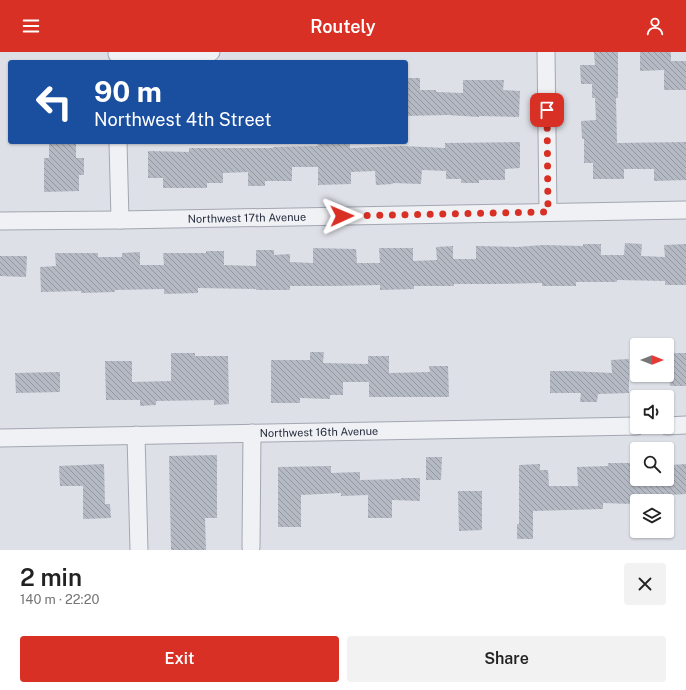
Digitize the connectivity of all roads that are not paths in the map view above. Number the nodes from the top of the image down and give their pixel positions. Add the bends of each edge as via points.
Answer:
1 (211, 52) edge
2 (546, 52) edge
3 (117, 56) edge
4 (118, 144) edge
5 (686, 210) edge
6 (548, 212) junction
7 (120, 220) junction
8 (0, 221) edge
9 (686, 425) edge
10 (630, 426) edge
11 (674, 426) edge
12 (252, 433) junction
13 (136, 435) junction
14 (0, 438) edge
15 (251, 547) dead end
16 (139, 550) edge

1 - 3 street
2 - 6 street
4 - 7 street
5 - 6 street, Northwest 17th Avenue
6 - 7 street, Northwest 17th Avenue
7 - 8 street, Northwest 17th Avenue
9 - 11 street
10 - 12 street, Northwest 16th Avenue
12 - 13 street, Northwest 16th Avenue
12 - 15 street
13 - 14 street, Northwest 16th Avenue
13 - 16 street

